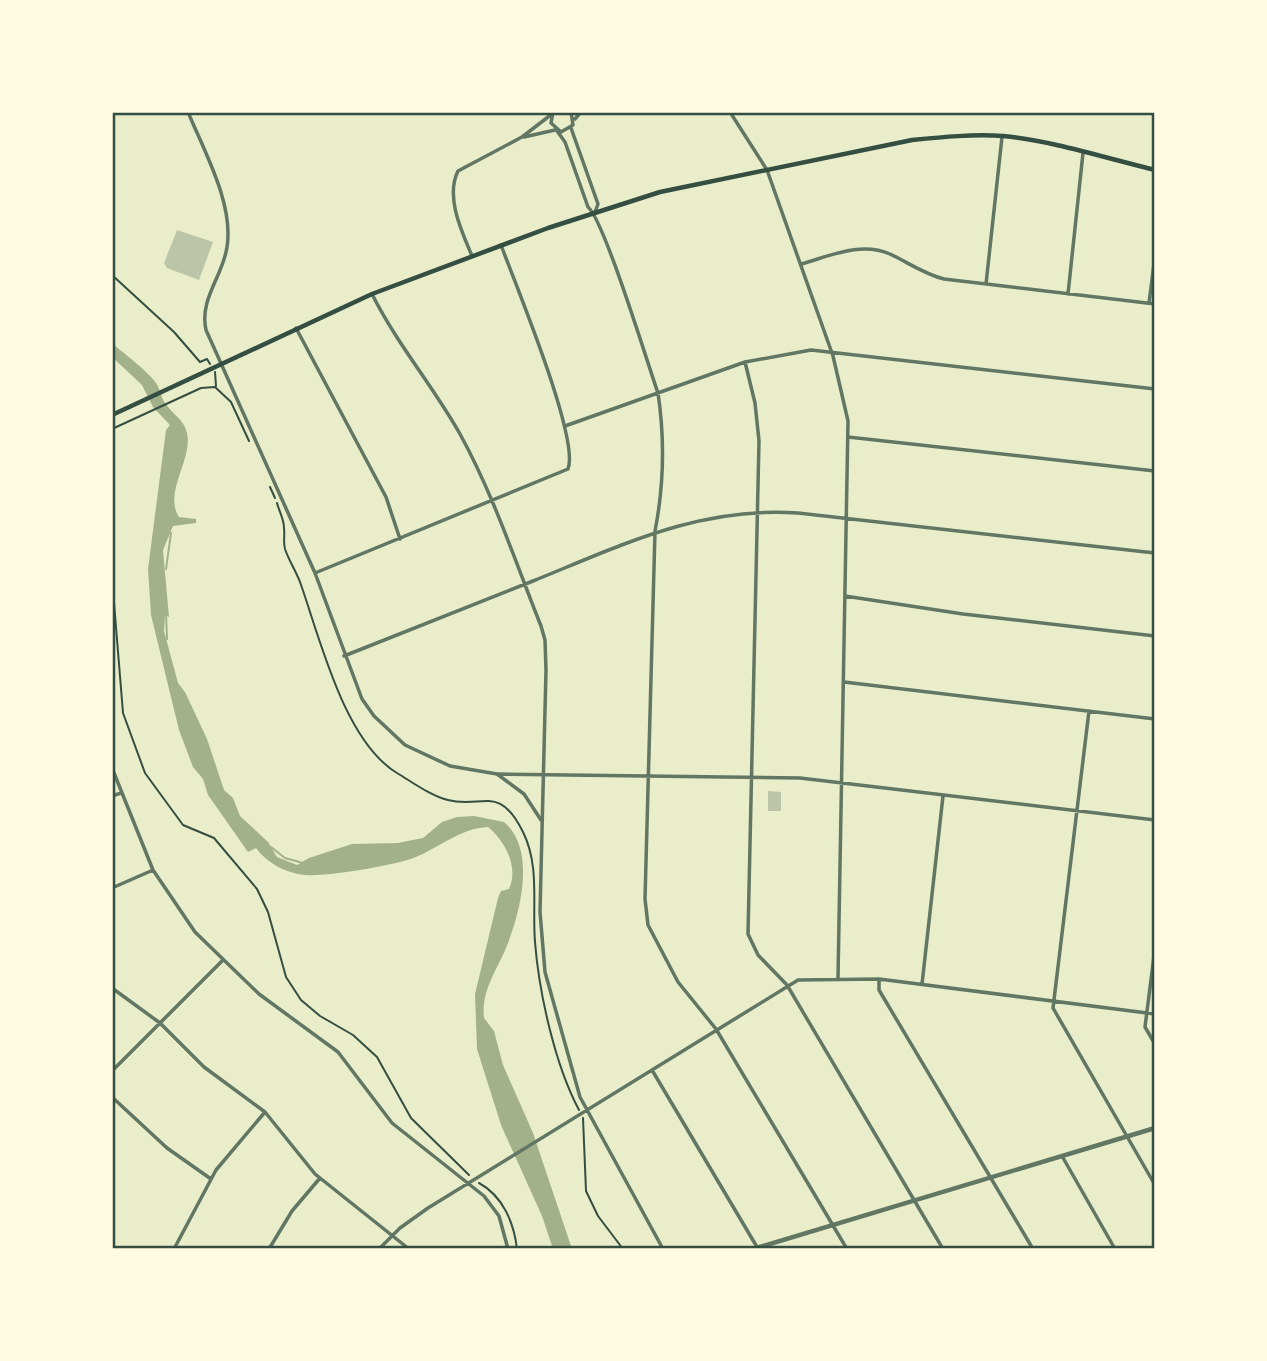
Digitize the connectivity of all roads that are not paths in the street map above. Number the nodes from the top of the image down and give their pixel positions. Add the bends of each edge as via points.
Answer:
1 (188, 112) edge
2 (571, 112) edge
3 (581, 112) edge
4 (730, 112) edge
5 (552, 113) edge
6 (574, 120) junction
7 (571, 128) junction
8 (556, 130) junction
9 (1002, 136) junction
10 (522, 137) junction
11 (1083, 153) junction
12 (767, 170) junction
13 (1155, 170) edge
14 (595, 212) junction
15 (501, 245) junction
16 (472, 256) junction
17 (1155, 256) edge
18 (801, 264) junction
19 (986, 284) junction
20 (372, 294) junction
21 (1068, 294) junction
22 (1149, 303) junction
23 (1155, 304) edge
24 (296, 328) junction
25 (831, 351) junction
26 (745, 362) junction
27 (220, 364) junction
28 (1155, 388) edge
29 (658, 393) junction
30 (112, 414) edge
31 (565, 426) junction
32 (848, 437) junction
33 (1155, 471) edge
34 (493, 500) junction
35 (757, 511) junction
36 (847, 517) junction
37 (655, 531) junction
38 (400, 539) junction
39 (1155, 553) edge
40 (315, 573) junction
41 (527, 583) junction
42 (845, 596) junction
43 (1155, 636) edge
44 (344, 656) junction
45 (844, 682) junction
46 (1089, 711) junction
47 (1155, 719) edge
48 (112, 768) edge
49 (544, 773) junction
50 (497, 774) junction
51 (648, 776) junction
52 (751, 777) junction
53 (841, 783) junction
54 (121, 793) junction
55 (112, 796) edge
56 (943, 796) junction
57 (1077, 810) junction
58 (542, 820) junction
59 (1155, 820) edge
60 (153, 870) junction
61 (112, 888) edge
62 (1155, 948) edge
63 (222, 961) junction
64 (838, 978) junction
65 (878, 979) junction
66 (922, 984) junction
67 (787, 985) junction
68 (112, 988) edge
69 (1054, 999) junction
70 (1147, 1013) junction
71 (1155, 1014) edge
72 (160, 1023) junction
73 (716, 1030) junction
74 (1155, 1044) edge
75 (651, 1069) junction
76 (112, 1071) edge
77 (112, 1097) edge
78 (587, 1110) junction
79 (265, 1112) junction
80 (1155, 1128) edge
81 (1128, 1137) junction
82 (1062, 1155) junction
83 (991, 1177) junction
84 (320, 1178) junction
85 (211, 1179) junction
86 (468, 1183) junction
87 (1155, 1185) edge
88 (915, 1202) junction
89 (833, 1224) junction
90 (391, 1235) junction
91 (174, 1249) edge
92 (269, 1249) edge
93 (379, 1249) edge
94 (408, 1249) edge
95 (508, 1249) edge
96 (663, 1249) edge
97 (756, 1249) edge
98 (847, 1249) edge
99 (943, 1249) edge
100 (1033, 1249) edge
101 (1115, 1249) edge

1 - 27 street via 219,194 227,230 227,250 205,316
2 - 6 street
3 - 6 street
4 - 12 street
5 - 8 street
5 - 10 street
6 - 7 street
7 - 8 street
7 - 14 street via 598,204
8 - 10 street
8 - 14 street via 565,142 587,207
9 - 11 main road
9 - 12 main road via 912,140
9 - 19 street
10 - 16 street via 468,163 455,176 459,227
11 - 13 main road
11 - 21 street
12 - 14 main road via 660,192
12 - 18 street
14 - 15 main road
14 - 29 street
15 - 16 main road
15 - 31 street
16 - 20 main road
17 - 22 street
18 - 19 street via 869,248 931,276
18 - 25 street
19 - 21 street
20 - 24 main road
20 - 34 street via 455,427
21 - 22 street
22 - 23 street
24 - 27 main road
24 - 38 street via 386,497
25 - 26 street via 786,353
25 - 28 street
25 - 32 street
26 - 29 street
26 - 35 street via 758,432
27 - 30 main road
27 - 40 street
29 - 31 street
29 - 37 street via 663,472
31 - 34 street via 568,469
32 - 33 street
32 - 36 street
34 - 38 street
34 - 41 street
35 - 36 street
35 - 37 street via 712,516
35 - 52 street
36 - 39 street
36 - 42 street
37 - 41 street
37 - 51 street
38 - 40 street
40 - 44 street
41 - 44 street
41 - 49 street via 545,640
42 - 43 street
42 - 45 street
44 - 50 street via 368,707 405,745 450,766
45 - 46 street
45 - 53 street
46 - 47 street
46 - 57 street
48 - 54 street
49 - 50 street
49 - 51 street
49 - 58 street
50 - 58 street via 524,794
51 - 52 street
51 - 73 street via 648,925 678,982
52 - 53 street
52 - 67 street via 748,934 755,950
53 - 56 street
53 - 64 street
54 - 55 street
54 - 60 street
56 - 57 street
56 - 66 street
57 - 59 street
57 - 69 street
58 - 78 street via 541,953 564,1050
60 - 61 street
60 - 63 street via 178,909
62 - 70 street
63 - 72 street
63 - 86 street via 259,995 338,1052 392,1123
64 - 65 street
64 - 67 street via 802,979
65 - 66 street
65 - 83 street via 879,990
66 - 69 street
67 - 73 street
67 - 88 street
68 - 72 street
69 - 70 street
69 - 81 street via 1053,1008
70 - 71 street
70 - 74 street via 1145,1027
72 - 76 street
72 - 79 street via 204,1067
73 - 75 street
73 - 89 street
75 - 78 street
75 - 97 street
77 - 85 street via 167,1148
78 - 86 street
78 - 96 street
79 - 84 street
79 - 85 street
80 - 81 street
81 - 82 street
81 - 87 street
82 - 83 street
82 - 101 street
83 - 88 street
83 - 100 street
84 - 90 street
84 - 92 street
85 - 91 street
86 - 90 street
86 - 95 street via 496,1210
88 - 89 street
88 - 99 street
89 - 97 street
89 - 98 street
90 - 93 street
90 - 94 street

